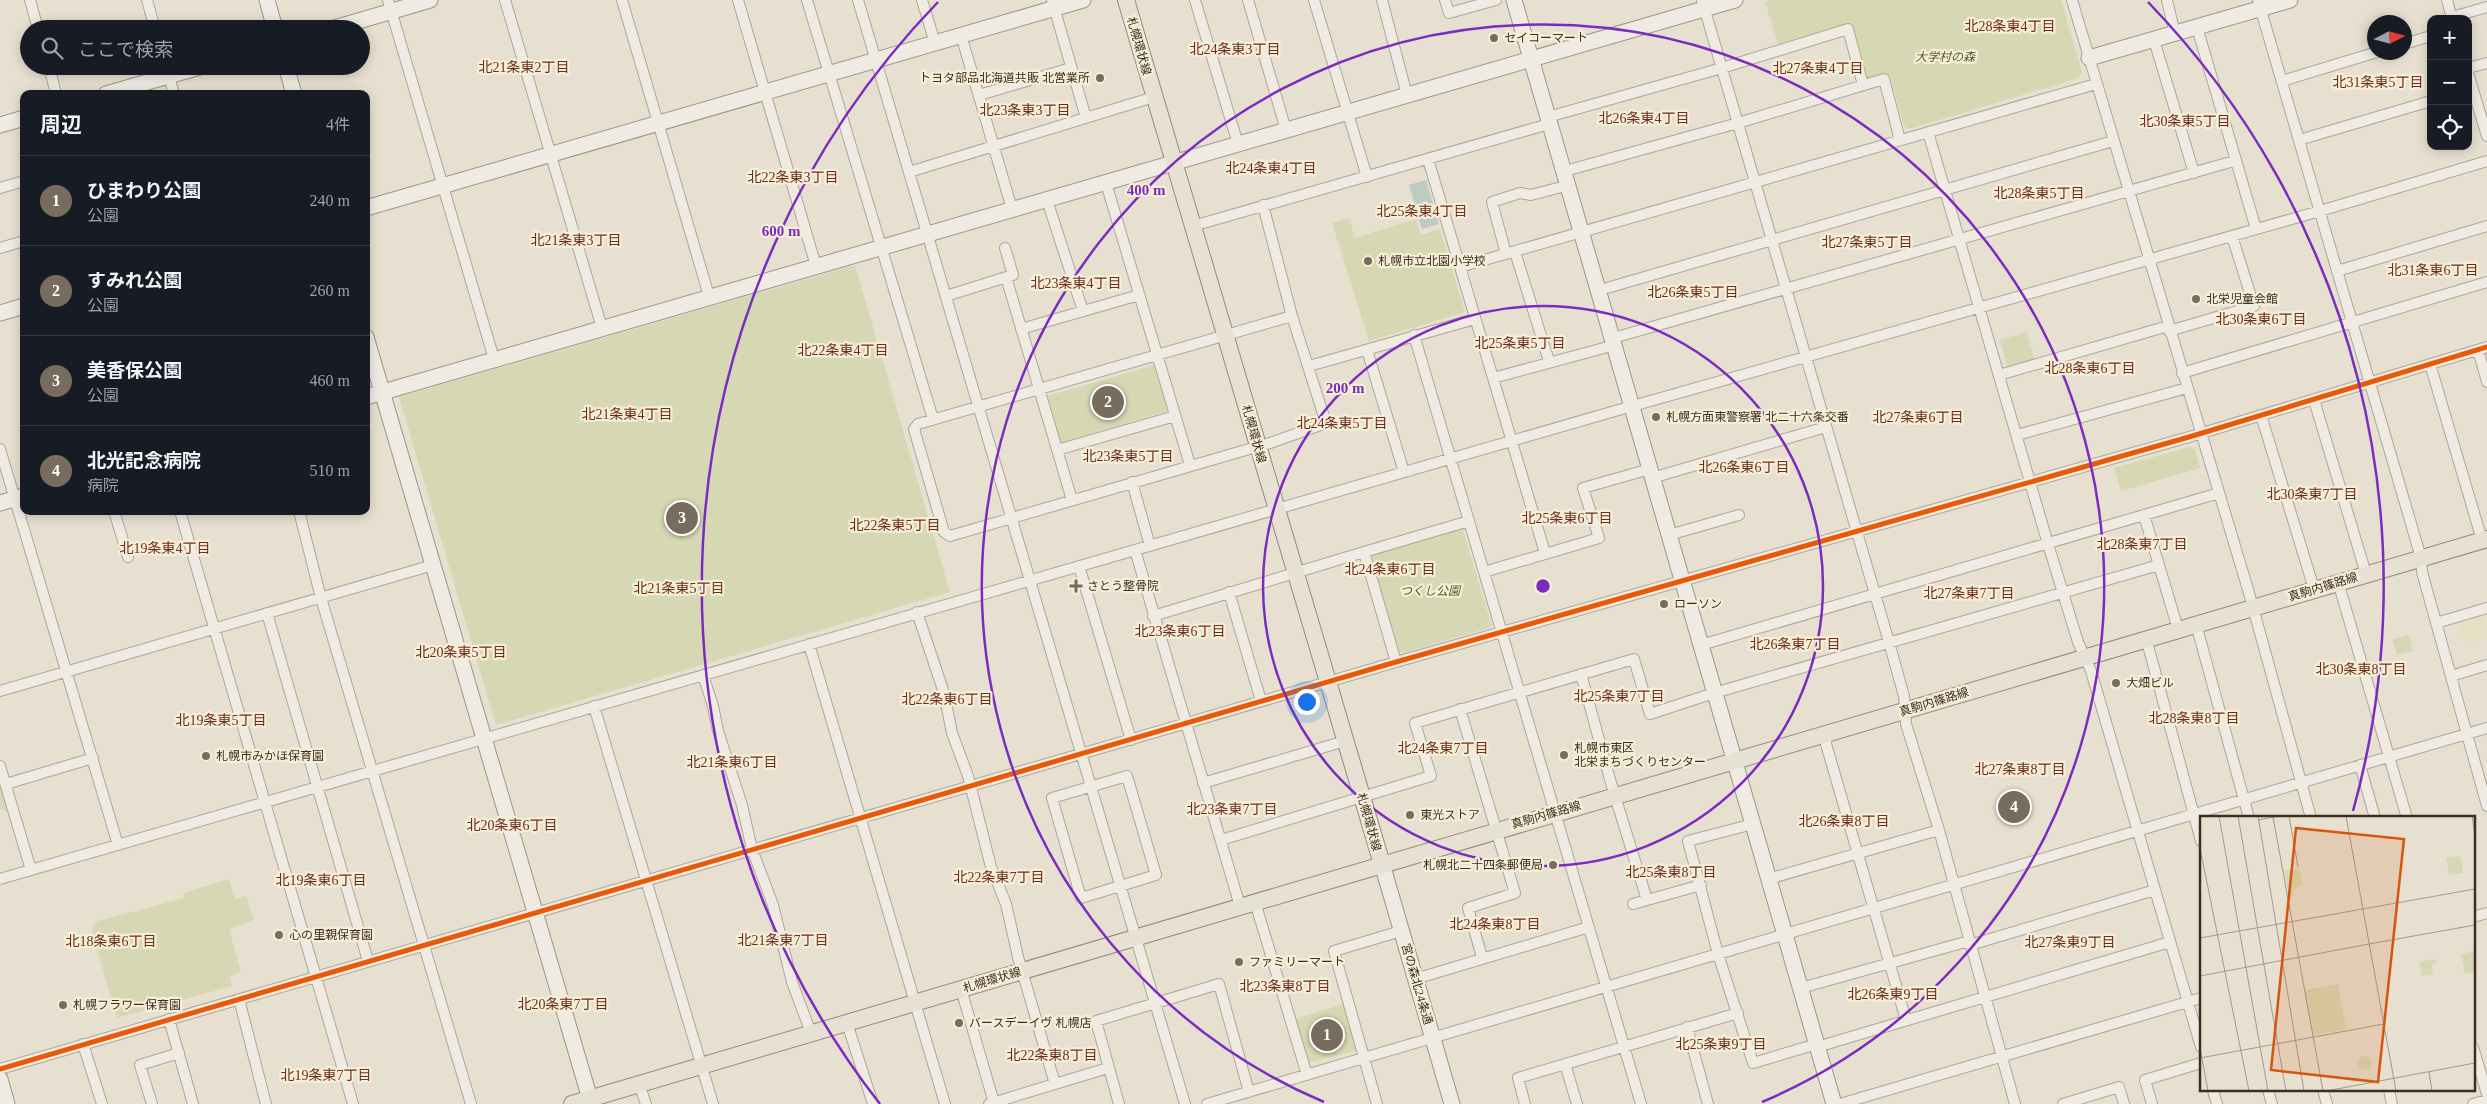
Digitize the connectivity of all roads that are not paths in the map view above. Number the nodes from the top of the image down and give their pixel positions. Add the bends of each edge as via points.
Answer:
1 (30, 0) edge
2 (147, 0) edge
3 (267, 0) edge
4 (430, 0) edge
5 (505, 0) edge
6 (622, 0) edge
7 (738, 0) edge
8 (807, 0) edge
9 (858, 0) edge
10 (922, 0) edge
11 (1083, 0) edge
12 (1126, 0) edge
13 (1195, 0) edge
14 (1248, 0) edge
15 (1314, 0) edge
16 (1382, 0) edge
17 (1445, 0) edge
18 (1496, 0) edge
19 (1514, 0) edge
20 (1735, 0) edge
21 (2072, 0) edge
22 (2167, 0) edge
23 (2290, 0) edge
24 (2447, 0) edge
25 (1053, 4) edge
26 (1704, 4) edge
27 (2260, 4) edge
28 (390, 5) edge
29 (2487, 7) edge
30 (2451, 15) edge
31 (2462, 15) edge
32 (36, 20) edge
33 (153, 20) edge
34 (273, 20) edge
35 (353, 20) edge
36 (2197, 27) junction
37 (2175, 34) junction
38 (961, 35) junction
39 (2427, 37) edge
40 (2154, 40) junction
41 (2412, 42) edge
42 (935, 43) junction
43 (2367, 55) edge
44 (1531, 58) junction
45 (2089, 58) junction
46 (876, 60) junction
47 (2487, 63) edge
48 (2472, 67) edge
49 (1071, 68) junction
50 (1722, 68) junction
51 (828, 74) junction
52 (51, 75) edge
53 (156, 75) edge
54 (168, 75) edge
55 (289, 75) edge
56 (2282, 81) junction
57 (2096, 84) junction
58 (1863, 85) junction
59 (55, 90) edge
60 (117, 90) edge
61 (173, 90) edge
62 (293, 90) edge
63 (2472, 91) edge
64 (765, 92) junction
65 (978, 95) junction
66 (1407, 95) junction
67 (1154, 98) junction
68 (2427, 102) edge
69 (1347, 112) junction
70 (1086, 118) junction
71 (2484, 118) edge
72 (20, 119) edge
73 (1549, 120) junction
74 (658, 122) junction
75 (1738, 123) junction
76 (0, 125) edge
77 (1286, 130) junction
78 (1928, 132) junction
79 (2487, 136) edge
80 (1900, 140) junction
81 (2300, 140) junction
82 (2112, 141) junction
83 (1238, 144) junction
84 (993, 146) junction
85 (550, 154) junction
86 (1428, 159) junction
87 (2234, 161) junction
88 (2487, 161) edge
89 (1174, 163) junction
90 (909, 172) junction
91 (2194, 173) junction
92 (1367, 177) junction
93 (1567, 178) junction
94 (20, 182) edge
95 (1755, 182) junction
96 (1106, 183) junction
97 (444, 185) junction
98 (0, 188) edge
99 (1946, 190) junction
100 (2128, 192) junction
101 (1046, 200) junction
102 (1263, 205) junction
103 (370, 207) edge
104 (1012, 209) junction
105 (2320, 211) junction
106 (1193, 226) junction
107 (2487, 226) edge
108 (2256, 229) junction
109 (1582, 232) junction
110 (927, 234) junction
111 (2232, 236) junction
112 (1960, 240) junction
113 (1772, 241) junction
114 (20, 242) edge
115 (0, 248) edge
116 (880, 248) junction
117 (1005, 248) dead end
118 (1510, 253) junction
119 (2148, 260) junction
120 (816, 266) junction
121 (1460, 267) junction
122 (2337, 270) junction
123 (1006, 278) junction
124 (2487, 282) edge
125 (1600, 290) junction
126 (1786, 290) junction
127 (1139, 295) junction
128 (709, 296) junction
129 (946, 296) junction
130 (20, 307) edge
131 (1980, 308) junction
132 (1083, 311) junction
133 (0, 313) edge
134 (1292, 316) junction
135 (1475, 319) junction
136 (2353, 322) junction
137 (602, 328) junction
138 (2169, 328) junction
139 (1021, 329) junction
140 (1414, 335) junction
141 (1225, 336) junction
142 (1614, 342) junction
143 (2482, 349) edge
144 (370, 350) edge
145 (1367, 350) junction
146 (1156, 356) junction
147 (1806, 357) junction
148 (494, 359) junction
149 (1549, 362) junction
150 (2430, 364) junction
151 (1309, 366) junction
152 (2182, 373) junction
153 (1999, 374) junction
154 (1494, 378) junction
155 (2487, 382) edge
156 (2370, 383) junction
157 (2186, 388) junction
158 (1040, 390) junction
159 (382, 391) junction
160 (370, 396) edge
161 (2314, 400) junction
162 (1633, 406) junction
163 (978, 407) junction
164 (2261, 415) junction
165 (1175, 416) junction
166 (933, 419) junction
167 (1826, 427) junction
168 (2200, 433) junction
169 (2017, 435) junction
170 (1510, 442) junction
171 (1258, 446) junction
172 (0, 450) edge
173 (1057, 450) junction
174 (1450, 459) junction
175 (1190, 465) junction
176 (1404, 472) junction
177 (1651, 473) junction
178 (1132, 482) junction
179 (2030, 482) junction
180 (2219, 493) junction
181 (13, 499) edge
182 (1072, 500) junction
183 (1277, 510) junction
184 (115, 515) edge
185 (181, 515) edge
186 (300, 515) edge
187 (1740, 515) dead end
188 (2144, 515) junction
189 (1012, 517) junction
190 (1469, 521) junction
191 (1857, 532) junction
192 (1669, 535) junction
193 (2485, 540) edge
194 (2048, 544) junction
195 (1150, 546) junction
196 (1135, 550) junction
197 (1364, 552) junction
198 (1545, 553) junction
199 (128, 557) dead end
200 (2422, 558) junction
201 (433, 565) junction
202 (2158, 565) junction
203 (1079, 566) junction
204 (1484, 572) junction
205 (1295, 573) junction
206 (2366, 574) junction
207 (1682, 580) junction
208 (1030, 581) junction
209 (2338, 582) junction
210 (2314, 589) junction
211 (1229, 592) junction
212 (2064, 593) junction
213 (1875, 594) junction
214 (321, 598) junction
215 (2252, 608) junction
216 (2487, 608) edge
217 (918, 612) junction
218 (268, 614) junction
219 (1153, 616) junction
220 (2436, 623) junction
221 (2196, 624) junction
222 (214, 629) junction
223 (2178, 630) junction
224 (1502, 632) junction
225 (2146, 638) junction
226 (1889, 642) junction
227 (809, 644) junction
228 (1700, 645) junction
229 (2086, 656) junction
230 (1396, 662) junction
231 (2487, 665) edge
232 (66, 671) junction
233 (1581, 674) junction
234 (703, 675) junction
235 (2451, 676) junction
236 (1328, 683) junction
237 (0, 691) edge
238 (1520, 692) junction
239 (1714, 693) junction
240 (1261, 701) junction
241 (594, 706) junction
242 (1460, 709) junction
243 (1906, 710) junction
244 (1186, 724) junction
245 (2487, 728) edge
246 (1827, 732) junction
247 (2467, 734) junction
248 (484, 739) junction
249 (1131, 740) junction
250 (1345, 740) junction
251 (1081, 754) junction
252 (2389, 757) junction
253 (93, 758) junction
254 (1734, 760) junction
255 (2360, 765) junction
256 (0, 766) edge
257 (374, 771) junction
258 (1203, 783) junction
259 (2301, 783) junction
260 (6, 784) junction
261 (318, 786) junction
262 (1091, 787) junction
263 (971, 788) junction
264 (1616, 795) junction
265 (1362, 798) junction
266 (2244, 800) junction
267 (265, 803) junction
268 (2487, 804) edge
269 (1556, 812) junction
270 (2194, 814) junction
271 (2248, 816) edge
272 (2310, 816) edge
273 (2374, 816) edge
274 (2406, 816) edge
275 (862, 818) junction
276 (1753, 824) junction
277 (1495, 830) junction
278 (1939, 830) junction
279 (2138, 831) junction
280 (2200, 836) edge
281 (1221, 840) junction
282 (118, 844) junction
283 (752, 849) junction
284 (1859, 854) junction
285 (1382, 864) junction
286 (31, 870) junction
287 (0, 879) edge
288 (1768, 879) junction
289 (646, 880) junction
290 (1701, 885) junction
291 (1121, 886) junction
292 (1953, 886) junction
293 (2155, 890) junction
294 (1647, 900) junction
295 (1247, 904) junction
296 (1633, 904) dead end
297 (1874, 908) junction
298 (535, 912) junction
299 (2487, 913) edge
300 (2474, 917) edge
301 (1589, 927) junction
302 (1401, 931) junction
303 (1785, 934) junction
304 (1136, 937) junction
305 (2170, 942) junction
306 (1969, 943) junction
307 (424, 945) junction
308 (1718, 954) junction
309 (1482, 957) junction
310 (368, 961) junction
311 (1889, 964) junction
312 (1022, 970) junction
313 (316, 976) junction
314 (1415, 979) junction
315 (1607, 987) junction
316 (1801, 988) junction
317 (961, 989) junction
318 (1985, 997) junction
319 (2200, 998) edge
320 (239, 999) junction
321 (915, 1002) junction
322 (2188, 1002) junction
323 (1156, 1003) junction
324 (1738, 1013) junction
325 (169, 1019) junction
326 (1906, 1020) junction
327 (847, 1022) junction
328 (1687, 1028) junction
329 (811, 1034) junction
330 (1432, 1038) junction
331 (83, 1044) junction
332 (2200, 1044) edge
333 (1817, 1045) junction
334 (1625, 1048) junction
335 (2474, 1052) edge
336 (179, 1053) junction
337 (2002, 1056) junction
338 (1364, 1058) junction
339 (2200, 1063) edge
340 (1565, 1064) junction
341 (702, 1066) junction
342 (1108, 1068) junction
343 (0, 1069) edge
344 (1307, 1075) junction
345 (0, 1079) edge
346 (639, 1084) junction
347 (1055, 1084) junction
348 (1249, 1092) junction
349 (2487, 1094) edge
350 (590, 1099) junction
351 (2487, 1100) edge
352 (2076, 1102) edge
353 (992, 1103) edge
354 (7, 1104) edge
355 (102, 1104) edge
356 (152, 1104) edge
357 (193, 1104) edge
358 (266, 1104) edge
359 (354, 1104) edge
360 (471, 1104) edge
361 (572, 1104) edge
362 (646, 1104) edge
363 (713, 1104) edge
364 (873, 1104) edge
365 (945, 1104) edge
366 (1119, 1104) edge
367 (1185, 1104) edge
368 (1207, 1104) edge
369 (1377, 1104) edge
370 (1452, 1104) edge
371 (1525, 1104) edge
372 (1577, 1104) edge
373 (1641, 1104) edge
374 (1708, 1104) edge
375 (1834, 1104) edge
376 (1840, 1104) edge
377 (2015, 1104) edge
378 (2063, 1104) edge
379 (2124, 1104) edge
380 (2152, 1104) edge
381 (2473, 1104) edge

1 - 32 street
2 - 33 street
3 - 34 street
4 - 28 street
5 - 85 street
6 - 74 street
7 - 64 street
8 - 51 street
9 - 46 street
10 - 42 street
11 - 25 street
12 - 67 main road, 札幌環状線
13 - 83 street
14 - 77 street
15 - 69 street
16 - 66 street
17 - 18 street via 1449,13
19 - 44 street
20 - 26 street
21 - 45 street
22 - 37 street
23 - 27 street
24 - 30 street
25 - 38 street
25 - 49 street
26 - 44 street
26 - 50 street
27 - 36 street
27 - 56 street
28 - 35 street
28 - 97 street
29 - 31 street
36 - 37 street
36 - 87 street
37 - 40 street
38 - 42 street
38 - 65 street
39 - 41 street
40 - 45 street
40 - 91 street
42 - 46 street
43 - 56 street
44 - 66 street
44 - 73 street
45 - 57 street
46 - 51 street
46 - 90 street
47 - 48 street
49 - 65 street
49 - 70 street
50 - 58 street via 1848,29
50 - 73 street
50 - 75 street
51 - 64 street
51 - 116 street
52 - 59 street
53 - 60 street
54 - 61 street
55 - 62 street
56 - 81 street
57 - 78 street
57 - 82 street
58 - 75 street
58 - 80 street via 1884,79
63 - 71 street
64 - 74 street
64 - 120 street
65 - 84 street
66 - 69 street
67 - 70 street
67 - 89 main road, 札幌環状線
68 - 81 street
69 - 77 street
69 - 92 street
70 - 84 street
71 - 79 street
72 - 76 street
73 - 86 street
73 - 93 street
74 - 85 street
74 - 128 street
75 - 93 street
75 - 95 street
77 - 83 street
78 - 80 street
78 - 99 street
80 - 95 street
81 - 105 street
82 - 99 street
82 - 100 street
83 - 89 street
84 - 90 street
84 - 104 street
85 - 97 street
85 - 137 street
86 - 92 street
86 - 121 street
87 - 91 street
87 - 108 street
88 - 105 street
89 - 96 street
89 - 106 main road, 札幌環状線
90 - 110 street
91 - 100 street
92 - 102 street
93 - 109 street
93 - 118 street via 1531,196 1520,193 1492,202
94 - 98 street
95 - 109 street
95 - 113 street
96 - 101 street
96 - 127 street
97 - 103 street
97 - 148 street
99 - 112 street
99 - 113 street
100 - 112 street
100 - 119 street
101 - 104 street
101 - 132 street
102 - 106 street
102 - 134 street
104 - 110 street
105 - 108 street
105 - 122 street
106 - 141 main road, 札幌環状線
107 - 122 street
108 - 111 street
109 - 118 street
109 - 125 street
110 - 116 street
110 - 129 street
111 - 119 street
111 - 138 street via 2254,306
112 - 126 street
112 - 131 street
113 - 125 street
113 - 126 street
114 - 115 street
116 - 120 street
116 - 166 street
117 - 123 street via 1013,275
118 - 121 street
118 - 149 street
119 - 131 street
119 - 138 street
120 - 128 street
121 - 135 street
122 - 136 street
123 - 129 street
123 - 139 street
124 - 136 street
125 - 142 street
126 - 142 street
126 - 147 street
127 - 132 street
127 - 146 street
128 - 137 street
129 - 163 street
130 - 133 street
131 - 147 street
131 - 153 street
132 - 139 street
134 - 141 street
134 - 151 street
135 - 140 street
135 - 154 street
136 - 152 street
136 - 156 street
137 - 148 street
138 - 152 street
138 - 153 street
139 - 158 street
140 - 145 street
140 - 174 street
141 - 146 street
141 - 171 main road, 札幌環状線
142 - 149 street
142 - 162 street
143 - 150 street
143 - 155 street
144 - 159 street
145 - 151 street
145 - 176 street
146 - 158 street
146 - 165 street
147 - 162 street
147 - 167 street
148 - 159 street
149 - 154 street
150 - 156 street
150 - 193 street
151 - 171 street via 1326,423
152 - 157 street
153 - 169 street
154 - 170 street
156 - 161 street
156 - 200 street
157 - 168 street
157 - 169 street
158 - 163 street
158 - 173 street
159 - 160 street
159 - 201 street
161 - 164 street
161 - 206 street
162 - 170 street
162 - 177 street
163 - 166 street
163 - 189 street
164 - 168 street
164 - 210 street
165 - 173 street
165 - 175 street
166 - 189 street via 918,424 914,429 944,532 950,536
167 - 177 street
167 - 191 street
168 - 179 street
168 - 180 street
169 - 179 street
170 - 174 street
170 - 198 street
171 - 175 street
171 - 183 main road, 札幌環状線
172 - 181 street
173 - 182 street
174 - 176 street
174 - 190 street
175 - 178 street
176 - 183 street
177 - 192 street
177 - 198 street via 1584,488 1599,538
178 - 182 street
178 - 195 street
179 - 191 street
179 - 194 street
180 - 188 street
180 - 215 street
181 - 232 street
182 - 189 street
183 - 195 street
183 - 205 main road, 札幌環状線
184 - 199 street
185 - 222 street
186 - 214 street
187 - 192 street
188 - 194 street
188 - 202 street
189 - 208 street
190 - 197 street
190 - 204 street
191 - 207 street
191 - 213 street
192 - 207 street
193 - 200 main road, 真駒内篠路線
194 - 212 street
194 - 213 street
195 - 196 street
196 - 203 street
196 - 219 street
197 - 205 street
197 - 230 street
198 - 204 street
200 - 206 main road, 真駒内篠路線
200 - 220 street via 2422,572
201 - 214 street
201 - 248 street
202 - 212 street
202 - 223 street
203 - 208 street
203 - 249 street
204 - 224 street
205 - 211 street
205 - 236 main road, 札幌環状線
206 - 209 main road, 真駒内篠路線
207 - 224 street
207 - 228 street
208 - 217 street
208 - 251 street
209 - 210 main road, 真駒内篠路線
209 - 252 street
210 - 215 main road, 真駒内篠路線
211 - 219 street
211 - 240 street
212 - 226 street
212 - 229 street via 2078,642
213 - 226 street
213 - 228 street
214 - 218 street
214 - 257 street
215 - 221 main road, 真駒内篠路線
215 - 259 street
216 - 220 street
217 - 227 street
217 - 263 street
218 - 222 street
218 - 261 street
219 - 244 street
220 - 235 street
221 - 223 main road, 真駒内篠路線
221 - 266 street
222 - 232 street
222 - 267 street
223 - 225 main road, 真駒内篠路線
224 - 230 street
224 - 238 street
225 - 229 main road, 真駒内篠路線
225 - 270 street
226 - 239 street
226 - 243 street
227 - 234 street
227 - 275 street
228 - 239 street
229 - 243 main road, 真駒内篠路線
229 - 279 street
230 - 236 street
231 - 235 street
232 - 237 street
232 - 253 street
233 - 238 street
233 - 239 street via 1634,658 1650,714
233 - 264 street
234 - 241 street
234 - 283 street via 740,797
235 - 247 street
236 - 240 street
236 - 250 main road, 札幌環状線
238 - 242 street
238 - 269 street
239 - 254 street
240 - 244 street
241 - 248 street
241 - 289 street
242 - 265 street via 1415,722 1431,776
242 - 277 street
243 - 246 main road, 真駒内篠路線
243 - 278 street via 1906,724
244 - 249 street
244 - 258 street
245 - 247 street
246 - 254 main road, 真駒内篠路線
246 - 284 street via 1826,744
247 - 252 street
247 - 268 street
248 - 257 street
248 - 298 street
249 - 251 street
250 - 258 street
250 - 265 main road, 札幌環状線
251 - 262 street
251 - 263 street
252 - 255 street
252 - 274 street
253 - 260 street
253 - 282 street
254 - 264 main road, 真駒内篠路線
254 - 276 street
255 - 259 street
255 - 273 street
256 - 260 street
257 - 261 street
257 - 307 street
258 - 281 street
259 - 266 street
259 - 272 street
260 - 286 street
261 - 267 street
261 - 310 street
262 - 291 street
262 - 291 street via 1128,776 1156,875
262 - 291 street via 1052,798 1081,898
263 - 275 street
263 - 312 street via 982,837 1006,904
264 - 269 main road, 真駒内篠路線
264 - 294 street
265 - 281 street
265 - 285 main road, 札幌環状線
266 - 270 street
266 - 271 street
267 - 282 street
267 - 313 street
269 - 277 main road, 真駒内篠路線
269 - 301 street
270 - 279 street
270 - 280 street
275 - 283 street
275 - 321 street
276 - 288 street
276 - 290 street via 1688,841
277 - 285 main road, 真駒内篠路線
277 - 309 street via 1515,893 1468,908
278 - 284 street
278 - 292 street
279 - 292 street
279 - 293 street
281 - 295 street
282 - 286 street
283 - 289 street
283 - 329 street via 773,905 792,982
284 - 288 street
284 - 297 street
285 - 295 main road, 札幌環状線
285 - 302 street, 宮の森北24条通
286 - 287 street
288 - 303 street
289 - 298 street
289 - 341 street
290 - 294 street
290 - 308 street
291 - 304 street
292 - 297 street
292 - 306 street
293 - 305 street
293 - 306 street
294 - 296 street
295 - 304 main road, 札幌環状線
295 - 344 street
297 - 303 street
297 - 311 street
298 - 307 street
298 - 350 street
299 - 300 street
301 - 309 street
301 - 315 street
302 - 314 street, 宮の森北24条通
302 - 338 street via 1334,952
303 - 308 street
303 - 316 street
304 - 312 main road, 札幌環状線
304 - 323 street
305 - 318 street
305 - 322 street
306 - 311 street
306 - 318 street
307 - 310 street
307 - 360 street
308 - 315 street
308 - 324 street
309 - 314 street
310 - 313 street
311 - 316 street
311 - 326 street
312 - 317 main road, 札幌環状線
312 - 347 street
313 - 320 street
313 - 359 street
314 - 330 street, 宮の森北24条通
315 - 330 street
315 - 334 street
316 - 333 street
317 - 321 main road, 札幌環状線
317 - 353 street
318 - 326 street
318 - 337 street
319 - 322 street
320 - 325 street
320 - 358 street
321 - 327 main road, 札幌環状線
321 - 365 street
322 - 332 street
322 - 337 street
323 - 342 street via 1096,1022
323 - 348 street via 1219,984
323 - 367 street
324 - 328 street
324 - 333 street via 1753,1063
325 - 331 street
325 - 336 street
326 - 333 street
327 - 329 main road, 札幌環状線
327 - 364 street
328 - 334 street
328 - 374 street
329 - 341 main road, 札幌環状線
330 - 338 street
330 - 370 street, 宮の森北24条通
331 - 343 street
331 - 355 street
333 - 375 street
334 - 340 street
334 - 373 street
335 - 349 street
336 - 356 street via 140,1065
336 - 357 street
337 - 376 street
337 - 377 street
338 - 344 street
338 - 369 street
339 - 380 street via 2145,1080
340 - 371 street via 1518,1078
340 - 372 street
341 - 346 main road, 札幌環状線
341 - 363 street
342 - 347 street
342 - 366 street
344 - 348 street
345 - 354 street
346 - 350 main road, 札幌環状線
346 - 362 street
347 - 353 street
348 - 368 street
350 - 361 main road, 札幌環状線
351 - 381 street
352 - 378 street
352 - 379 street via 2119,1087

